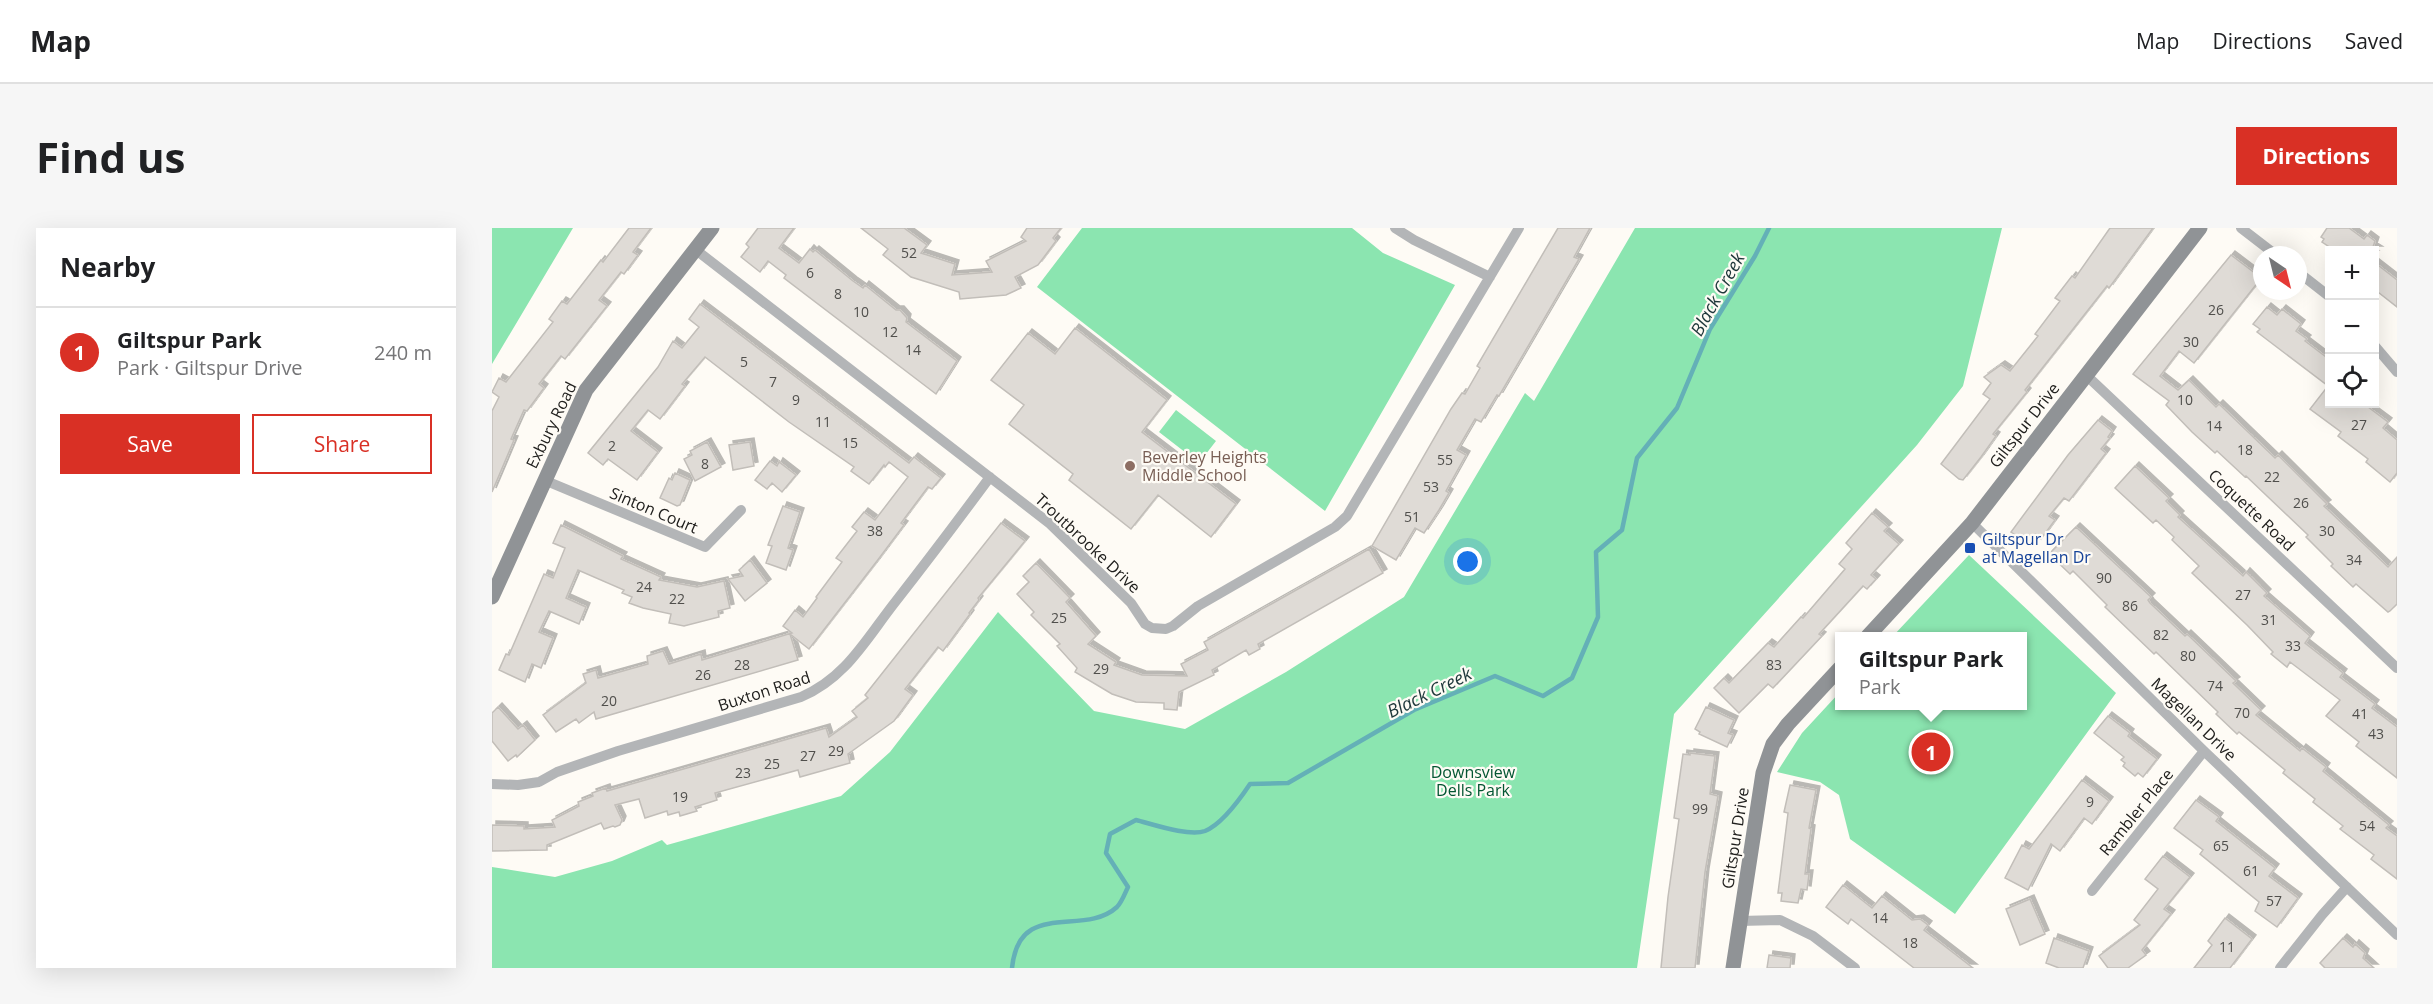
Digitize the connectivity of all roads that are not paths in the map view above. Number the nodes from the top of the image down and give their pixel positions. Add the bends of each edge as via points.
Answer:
1 (712, 228) edge
2 (1395, 228) edge
3 (1519, 228) edge
4 (2200, 228) edge
5 (2241, 228) edge
6 (2264, 246) edge
7 (696, 250) junction
8 (1490, 277) junction
9 (2307, 279) edge
10 (2325, 293) edge
11 (2379, 351) edge
12 (2397, 372) edge
13 (2086, 375) junction
14 (990, 477) junction
15 (544, 480) junction
16 (741, 510) dead end
17 (1972, 523) junction
18 (492, 597) edge
19 (1872, 632) edge
20 (2397, 668) edge
21 (1835, 672) edge
22 (2204, 751) junction
23 (492, 784) edge
24 (2347, 887) junction
25 (2092, 891) dead end
26 (1740, 921) junction
27 (2397, 935) edge
28 (1733, 968) edge
29 (1855, 968) edge
30 (2280, 968) edge

1 - 7 street, Exbury Road
2 - 8 street
3 - 8 street, Troutbrooke Drive
4 - 13 street, Giltspur Drive
5 - 6 street
7 - 14 street, Troutbrooke Drive
7 - 15 street, Exbury Road via 586,390
8 - 14 street, Troutbrooke Drive via 1347,516 1166,629 1145,624 1131,603 1049,523
9 - 10 street
11 - 12 street
13 - 17 street, Giltspur Drive
13 - 20 street, Coquette Road
14 - 23 street, Buxton Road via 864,644 820,689 618,751 539,782
15 - 16 street, Sinton Court via 705,547
15 - 18 street, Exbury Road
17 - 19 street, Giltspur Drive
17 - 22 street, Magellan Drive
21 - 26 street, Giltspur Drive via 1773,744 1763,773
22 - 24 street, Magellan Drive
22 - 25 street, Rambler Place
24 - 27 street, Magellan Drive
24 - 30 street
26 - 28 street, Giltspur Drive
26 - 29 street via 1780,920 1813,936

